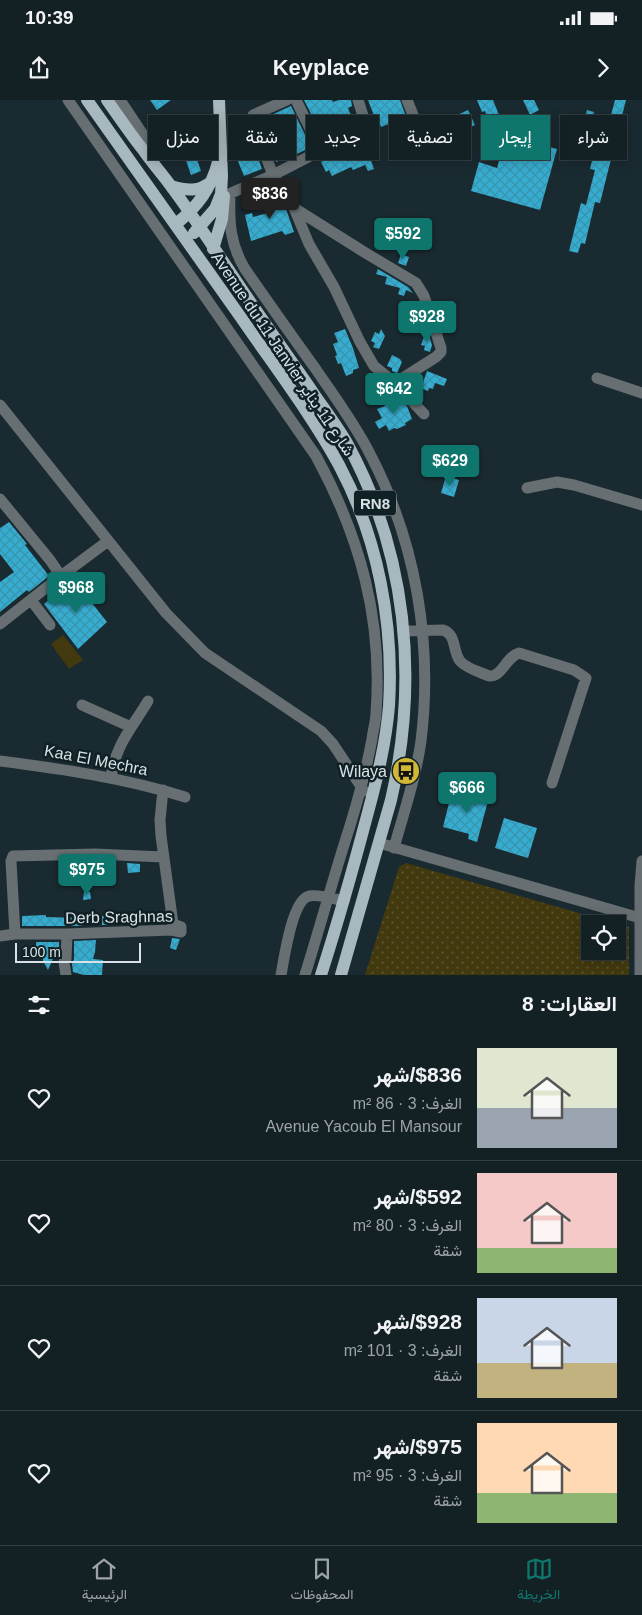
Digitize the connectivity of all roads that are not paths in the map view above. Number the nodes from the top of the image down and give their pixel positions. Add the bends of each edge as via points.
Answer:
1 (68, 100) edge
2 (87, 100) edge
3 (107, 100) edge
4 (120, 100) edge
5 (218, 100) edge
6 (287, 100) edge
7 (296, 100) edge
8 (358, 100) edge
9 (407, 100) edge
10 (363, 115) edge
11 (413, 115) edge
12 (306, 120) edge
13 (148, 141) edge
14 (148, 157) edge
15 (306, 158) edge
16 (150, 160) edge
17 (273, 175) junction
18 (171, 186) junction
19 (222, 189) junction
20 (294, 208) junction
21 (190, 212) junction
22 (176, 224) junction
23 (200, 228) junction
24 (189, 242) junction
25 (213, 249) junction
26 (176, 256) junction
27 (598, 378) dead end
28 (395, 383) junction
29 (642, 393) edge
30 (0, 405) edge
31 (424, 414) dead end
32 (527, 488) dead end
33 (0, 499) edge
34 (642, 505) edge
35 (108, 541) junction
36 (61, 576) junction
37 (31, 600) junction
38 (0, 624) edge
39 (50, 624) dead end
40 (422, 630) junction
41 (404, 631) junction
42 (148, 700) dead end
43 (82, 705) dead end
44 (131, 727) junction
45 (0, 761) edge
46 (111, 778) junction
47 (552, 783) dead end
48 (362, 789) junction
49 (163, 790) junction
50 (185, 797) dead end
51 (371, 803) junction
52 (379, 843) junction
53 (394, 848) junction
54 (163, 857) junction
55 (642, 862) edge
56 (641, 886) edge
57 (329, 897) junction
58 (344, 901) junction
59 (640, 918) junction
60 (15, 934) junction
61 (67, 934) junction
62 (0, 936) edge
63 (641, 973) edge
64 (66, 975) edge
65 (281, 975) edge
66 (305, 975) edge
67 (321, 975) edge
68 (341, 975) edge

1 - 26 street
2 - 22 main road, Avenue du 11 Janvier شارع 11 يناير / RN8
3 - 14 main road, Avenue du 11 Janvier شارع 11 يناير / RN8
4 - 13 street
5 - 19 main road
6 - 17 street via 252,117
7 - 12 street
8 - 10 street
9 - 11 street
15 - 17 street
16 - 18 main road, Avenue du 11 Janvier شارع 11 يناير / RN8
17 - 19 street
17 - 20 street
18 - 19 main road via 185,190
18 - 21 main road, Avenue du 11 Janvier شارع 11 يناير / RN8
19 - 21 main road via 204,194
19 - 23 main road via 219,202
19 - 25 main road via 222,219
19 - 40 street via 238,257 345,411 385,484 407,543
20 - 28 street via 360,342 374,366
20 - 28 street via 411,279 424,296 441,352
21 - 22 main road
21 - 23 main road, Avenue du 11 Janvier شارع 11 يناير / RN8
22 - 24 main road, Avenue du 11 Janvier شارع 11 يناير / RN8
23 - 24 main road
23 - 25 main road, Avenue du 11 Janvier شارع 11 يناير / RN8
24 - 26 street
24 - 51 main road, Avenue du 11 Janvier شارع 11 يناير / RN8 via 322,435 353,494 369,538 384,604 390,675 385,741
25 - 41 main road, Avenue du 11 Janvier شارع 11 يناير / RN8 via 330,418 358,466 375,504 388,546 397,580
26 - 48 street via 316,456 358,549 371,603 377,658 376,714
27 - 29 street
28 - 31 street
30 - 35 street
32 - 34 street via 557,482
33 - 36 street
35 - 36 street
35 - 48 street via 194,644 321,731
36 - 37 street
37 - 38 street
37 - 39 street
40 - 41 street
40 - 47 street via 449,633 462,663 489,676 495,676 510,658 519,653 574,670 586,678
40 - 53 street via 425,695 421,741
41 - 52 main road, Avenue du 11 Janvier شارع 11 يناير / RN8 via 404,729 397,777
42 - 44 street
43 - 44 street
44 - 46 street via 114,758
45 - 46 street, Kaa El Mechra
46 - 49 street, Kaa El Mechra
48 - 51 street
48 - 57 street
49 - 50 street, Kaa El Mechra
49 - 54 street, Derb Sraghnas via 160,820
51 - 58 main road, Avenue du 11 Janvier شارع 11 يناير / RN8
52 - 53 street
52 - 68 main road, Avenue du 11 Janvier شارع 11 يناير / RN8
53 - 59 street
54 - 60 street via 95,854 13,856
54 - 61 street, Derb Sraghnas via 173,924 181,927 181,932
55 - 56 street
56 - 59 street
57 - 58 street
57 - 65 street via 310,896 299,904
57 - 66 street
58 - 67 main road, Avenue du 11 Janvier شارع 11 يناير / RN8
59 - 63 street
60 - 61 street, Derb Sraghnas
60 - 62 street, Derb Sraghnas
61 - 64 street

